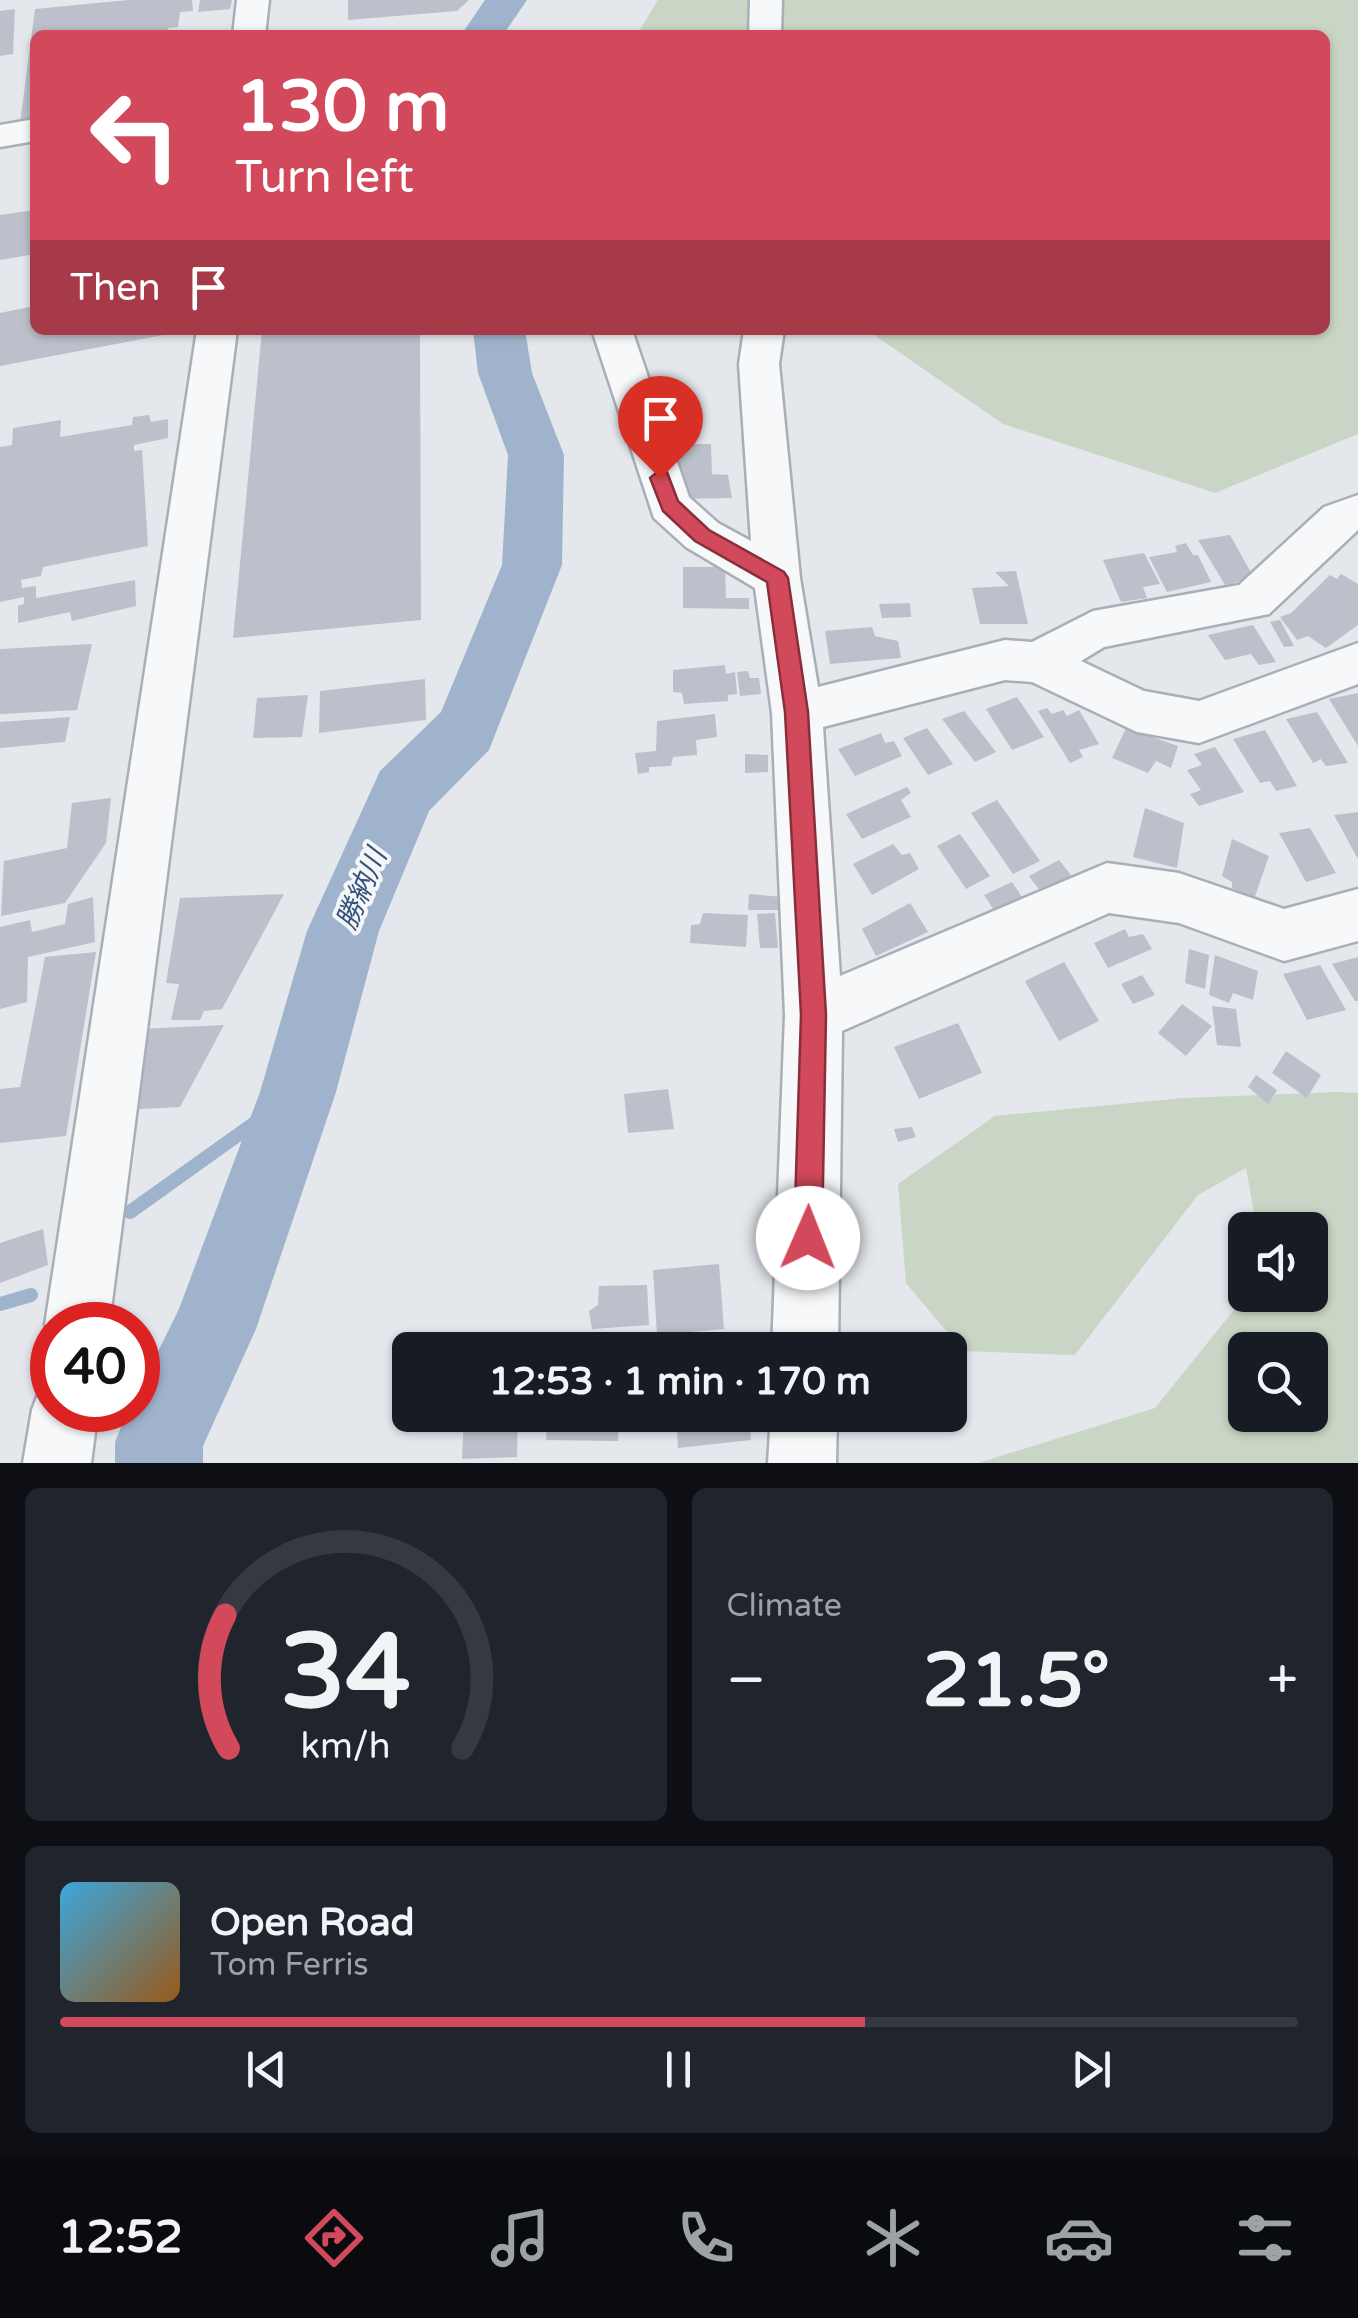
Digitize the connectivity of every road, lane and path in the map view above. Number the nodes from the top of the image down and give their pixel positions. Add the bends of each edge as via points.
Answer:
1 (253, 0) edge
2 (766, 0) edge
3 (250, 30) edge
4 (765, 30) edge
5 (30, 131) edge
6 (0, 136) edge
7 (216, 335) edge
8 (614, 335) edge
9 (763, 335) edge
10 (1358, 512) edge
11 (777, 578) junction
12 (1038, 663) junction
13 (1358, 664) edge
14 (797, 712) junction
15 (1358, 915) edge
16 (814, 1015) junction
17 (80, 1302) edge
18 (805, 1332) edge
19 (62, 1432) edge
20 (803, 1432) edge
21 (57, 1463) edge
22 (802, 1463) edge

1 - 3 street
2 - 4 street
5 - 6 street
7 - 17 street
8 - 11 street via 670,506 702,535
9 - 11 street via 759,364
10 - 12 street via 1340,519 1252,601 1093,630
11 - 14 street
12 - 13 street via 1138,712 1199,722
12 - 14 street via 1005,660
14 - 16 street
15 - 16 street via 1284,935 1179,898 1107,888
16 - 18 street
19 - 21 street
20 - 22 street

